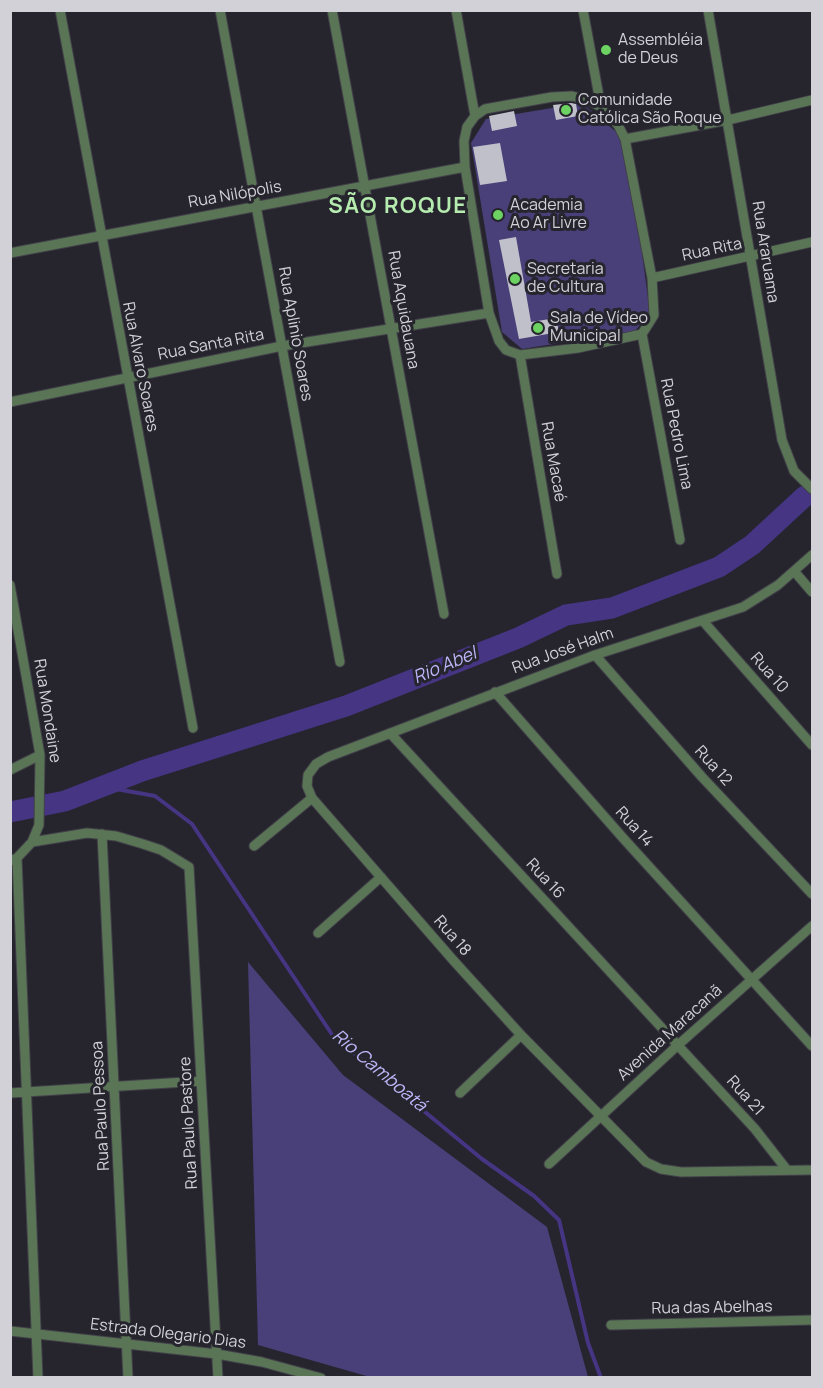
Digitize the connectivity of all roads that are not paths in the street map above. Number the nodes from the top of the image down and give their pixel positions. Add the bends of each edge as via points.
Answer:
1 (60, 10) edge
2 (220, 10) edge
3 (333, 10) edge
4 (456, 10) edge
5 (583, 10) edge
6 (708, 10) edge
7 (813, 100) edge
8 (601, 107) junction
9 (475, 116) junction
10 (728, 120) junction
11 (625, 140) junction
12 (465, 167) junction
13 (365, 188) junction
14 (257, 206) junction
15 (100, 236) junction
16 (813, 242) edge
17 (10, 253) edge
18 (751, 257) junction
19 (652, 278) junction
20 (489, 313) junction
21 (391, 329) junction
22 (642, 334) junction
23 (282, 346) junction
24 (519, 356) junction
25 (128, 377) junction
26 (10, 402) edge
27 (813, 489) edge
28 (680, 540) dead end
29 (813, 555) edge
30 (794, 571) junction
31 (557, 574) dead end
32 (10, 585) edge
33 (813, 592) edge
34 (444, 614) dead end
35 (703, 621) junction
36 (595, 655) junction
37 (340, 662) dead end
38 (495, 692) junction
39 (193, 728) dead end
40 (390, 733) junction
41 (813, 745) edge
42 (40, 755) junction
43 (10, 770) edge
44 (312, 798) junction
45 (102, 834) junction
46 (32, 842) junction
47 (254, 846) dead end
48 (14, 860) edge
49 (381, 877) junction
50 (813, 894) edge
51 (813, 926) edge
52 (318, 933) dead end
53 (753, 979) junction
54 (521, 1035) junction
55 (678, 1044) junction
56 (813, 1046) edge
57 (201, 1081) junction
58 (115, 1087) junction
59 (25, 1092) junction
60 (10, 1093) edge
61 (460, 1093) dead end
62 (602, 1115) junction
63 (549, 1164) dead end
64 (787, 1170) junction
65 (813, 1170) edge
66 (813, 1320) edge
67 (611, 1325) dead end
68 (10, 1331) edge
69 (35, 1333) junction
70 (126, 1344) junction
71 (217, 1354) junction
72 (310, 1376) edge
73 (38, 1377) edge
74 (128, 1377) edge
75 (218, 1377) edge
76 (321, 1377) edge

1 - 15 street, Rua Alvaro Soares
2 - 14 street, Rua Aplinio Soares
3 - 13 street, Rua Aquidauana
4 - 9 street
5 - 8 street
6 - 10 street, Rua Araruama
7 - 10 street
8 - 9 street via 572,96 552,97 485,109
8 - 11 street via 618,125
9 - 12 street via 464,141
10 - 11 street
10 - 18 street, Rua Araruama
11 - 19 street
12 - 13 street, Rua Nilópolis
12 - 20 street
13 - 14 street, Rua Nilópolis
13 - 21 street, Rua Aquidauana
14 - 15 street, Rua Nilópolis
14 - 23 street, Rua Aplinio Soares
15 - 17 street, Rua Nilópolis
15 - 25 street, Rua Alvaro Soares
16 - 18 street, Rua Rita
18 - 19 street, Rua Rita
18 - 27 street, Rua Araruama via 782,440 794,471
19 - 22 street via 654,315
20 - 21 street, Rua Santa Rita
20 - 24 street via 499,341
21 - 23 street, Rua Santa Rita
21 - 34 street, Rua Aquidauana
22 - 24 street
22 - 28 street, Rua Pedro Lima
23 - 25 street, Rua Santa Rita
23 - 37 street, Rua Aplinio Soares
24 - 31 street, Rua Macaé
25 - 26 street, Rua Santa Rita
25 - 39 street, Rua Alvaro Soares
29 - 30 street, Rua José Halm
30 - 33 street
30 - 35 street, Rua José Halm via 742,607
32 - 42 street, Rua Mondaine
35 - 36 street, Rua José Halm
35 - 41 street, Rua 10
36 - 38 street, Rua José Halm
36 - 50 street, Rua 12 via 702,777
38 - 40 street, Rua José Halm
38 - 53 street, Rua 14
40 - 44 street, Rua José Halm via 316,764 308,775
40 - 55 street, Rua 16
42 - 43 street
42 - 46 street, Rua Mondaine via 39,825
44 - 47 street
44 - 49 street, Rua 18
45 - 46 street via 63,835
45 - 57 street, Rua Paulo Pastore via 161,850 189,867
45 - 58 street, Rua Paulo Pessoa
46 - 48 street
48 - 59 street
49 - 52 street
49 - 54 street, Rua 18
51 - 53 street, Avenida Maracanã
53 - 55 street, Avenida Maracanã
53 - 56 street, Rua 14
54 - 61 street
54 - 62 street, Rua 18
55 - 62 street, Avenida Maracanã
55 - 64 street, Rua 21
57 - 58 street
57 - 71 street, Rua Paulo Pastore
58 - 59 street
58 - 70 street, Rua Paulo Pessoa
59 - 60 street
59 - 69 street
62 - 63 street, Avenida Maracanã
62 - 64 street, Rua 18 via 645,1162 661,1169
64 - 65 street, Rua 18
66 - 67 street, Rua das Abelhas
68 - 69 street, Estrada Olegario Dias
69 - 70 street, Estrada Olegario Dias
69 - 73 street
70 - 71 street, Estrada Olegario Dias
70 - 74 street, Rua Paulo Pessoa
71 - 72 street, Estrada Olegario Dias
71 - 75 street, Rua Paulo Pastore
72 - 76 street, Estrada Olegario Dias

